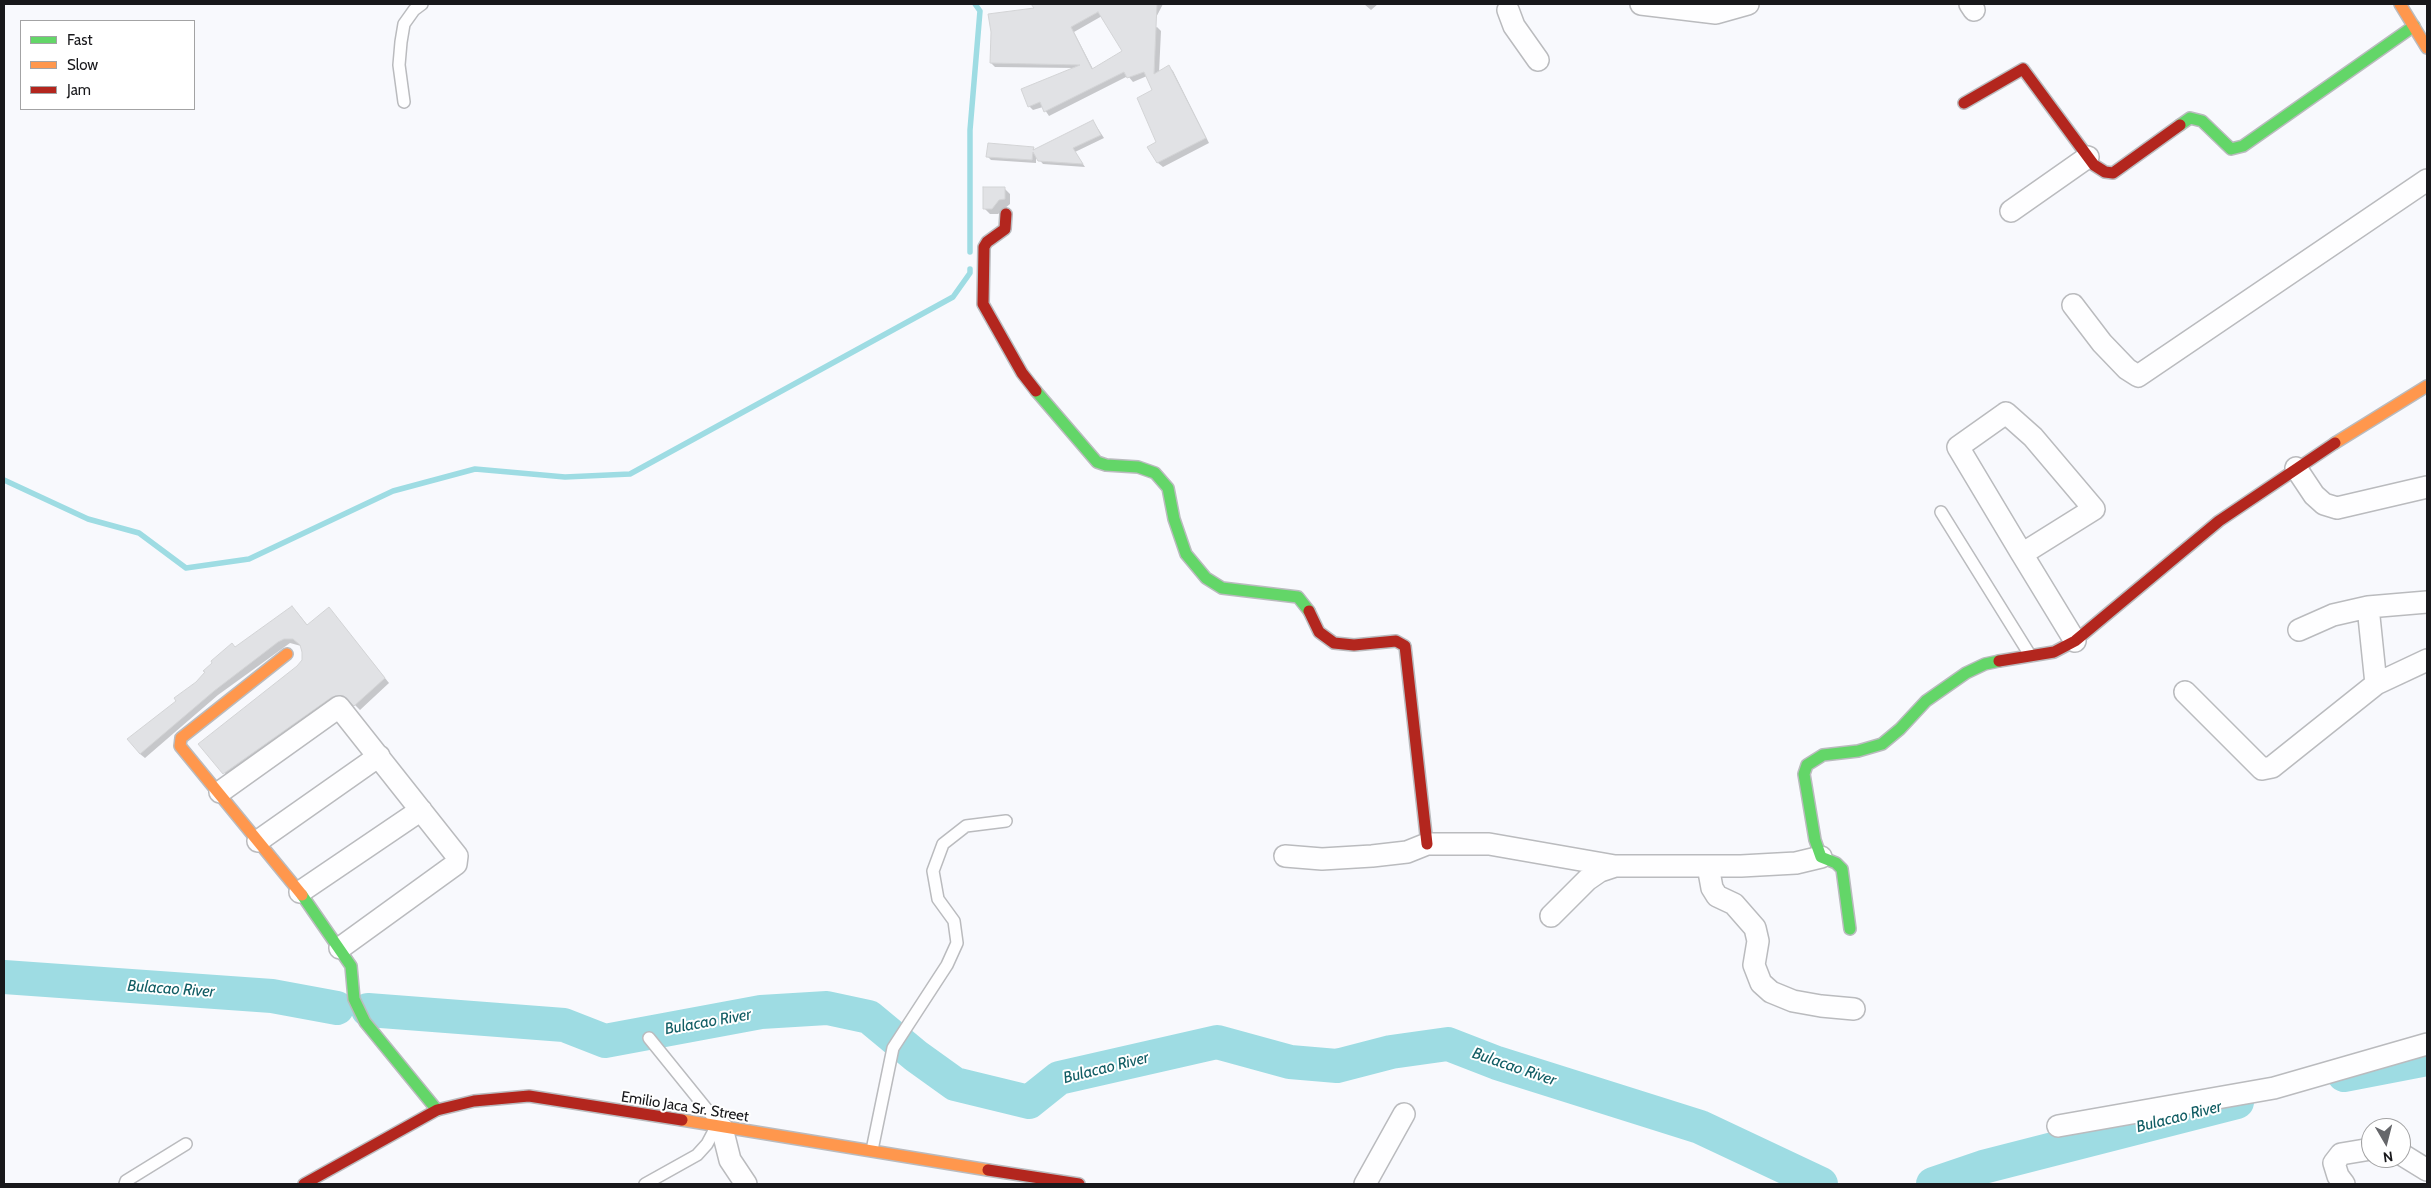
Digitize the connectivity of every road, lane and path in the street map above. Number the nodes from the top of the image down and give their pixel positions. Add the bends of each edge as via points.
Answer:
1 (422, 4) edge
2 (1641, 4) edge
3 (1748, 4) edge
4 (2400, 4) edge
5 (1508, 6) edge
6 (2414, 26) junction
7 (2427, 48) edge
8 (1538, 60) dead end
9 (404, 102) dead end
10 (1964, 103) dead end
11 (2088, 157) junction
12 (2427, 180) edge
13 (2011, 211) dead end
14 (1006, 214) dead end
15 (2073, 306) dead end
16 (2427, 386) edge
17 (2296, 468) junction
18 (2427, 487) edge
19 (1941, 512) dead end
20 (2022, 554) junction
21 (2427, 602) edge
22 (2368, 607) junction
23 (2299, 630) dead end
24 (2075, 641) junction
25 (287, 654) dead end
26 (2031, 656) junction
27 (2427, 660) edge
28 (2376, 684) junction
29 (2185, 692) dead end
30 (379, 756) junction
31 (220, 792) junction
32 (421, 810) junction
33 (1006, 821) dead end
34 (258, 840) junction
35 (1427, 844) junction
36 (1285, 856) dead end
37 (1821, 857) junction
38 (1615, 866) junction
39 (1708, 866) junction
40 (300, 892) junction
41 (1551, 916) dead end
42 (1850, 930) dead end
43 (340, 948) junction
44 (1854, 1009) dead end
45 (649, 1038) dead end
46 (2427, 1044) edge
47 (436, 1110) junction
48 (1404, 1114) dead end
49 (2058, 1126) dead end
50 (719, 1128) junction
51 (186, 1144) dead end
52 (872, 1150) junction
53 (2361, 1151) edge
54 (2411, 1160) edge
55 (2427, 1170) edge
56 (325, 1172) junction
57 (1059, 1183) edge
58 (125, 1184) edge
59 (304, 1184) edge
60 (331, 1184) edge
61 (645, 1184) edge
62 (746, 1184) edge
63 (1079, 1184) edge
64 (1365, 1184) edge
65 (2344, 1184) edge

1 - 9 lane via 404,24 399,65
2 - 3 street via 1716,13
4 - 6 street
5 - 8 street via 1514,26
6 - 7 street
6 - 11 street via 2244,146 2231,148 2202,120 2192,118 2113,174 2100,169
10 - 11 street via 2023,69
11 - 13 street
12 - 15 street via 2138,376 2102,343
14 - 35 street via 1005,229 984,248 983,304 1022,373 1088,454 1106,466 1138,467 1155,473 1168,488 1186,554 1206,578 1222,588 1298,597 1319,632 1334,643 1354,645 1396,641 1405,646
16 - 17 street
17 - 18 street via 2314,495 2324,504 2337,508
17 - 24 street via 2219,521
19 - 26 lane
20 - 20 street via 1958,447 2006,412 2033,436 2094,509
20 - 24 street
21 - 22 street
22 - 23 street via 2333,615
22 - 28 street
24 - 26 street via 2054,652
25 - 31 street via 181,738 181,749
26 - 37 street via 1985,664 1966,673 1926,701 1882,744 1823,755 1807,765 1804,774
27 - 28 street
28 - 29 street via 2272,767 2262,769
30 - 31 street via 340,707
30 - 32 street
30 - 34 street
31 - 34 street
32 - 40 street
32 - 43 street via 457,856 458,862
33 - 52 lane via 966,826 943,844 933,871 938,899 954,921 957,943 947,965 893,1048
34 - 40 street
35 - 36 street via 1408,852 1372,856 1322,859
35 - 38 street via 1489,844
37 - 39 street via 1796,864
37 - 42 street via 1842,869
38 - 39 street
38 - 41 street via 1587,880
39 - 44 street via 1717,896 1734,904 1755,928 1758,941 1754,965 1760,982 1771,992 1793,1000
40 - 43 street
43 - 47 street via 351,966 354,998 365,1022
45 - 50 lane
46 - 49 street via 2274,1088
47 - 50 street, Emilio Jaca Sr. Street via 474,1101 528,1096
47 - 56 street, Emilio Jaca Sr. Street
48 - 64 street
50 - 52 street, Emilio Jaca Sr. Street
50 - 61 lane via 697,1155
50 - 62 street via 730,1160
51 - 58 lane
52 - 57 street, Emilio Jaca Sr. Street
53 - 65 street via 2341,1154 2334,1163
54 - 55 street
56 - 59 street, Emilio Jaca Sr. Street
56 - 60 lane
57 - 63 street, Emilio Jaca Sr. Street

